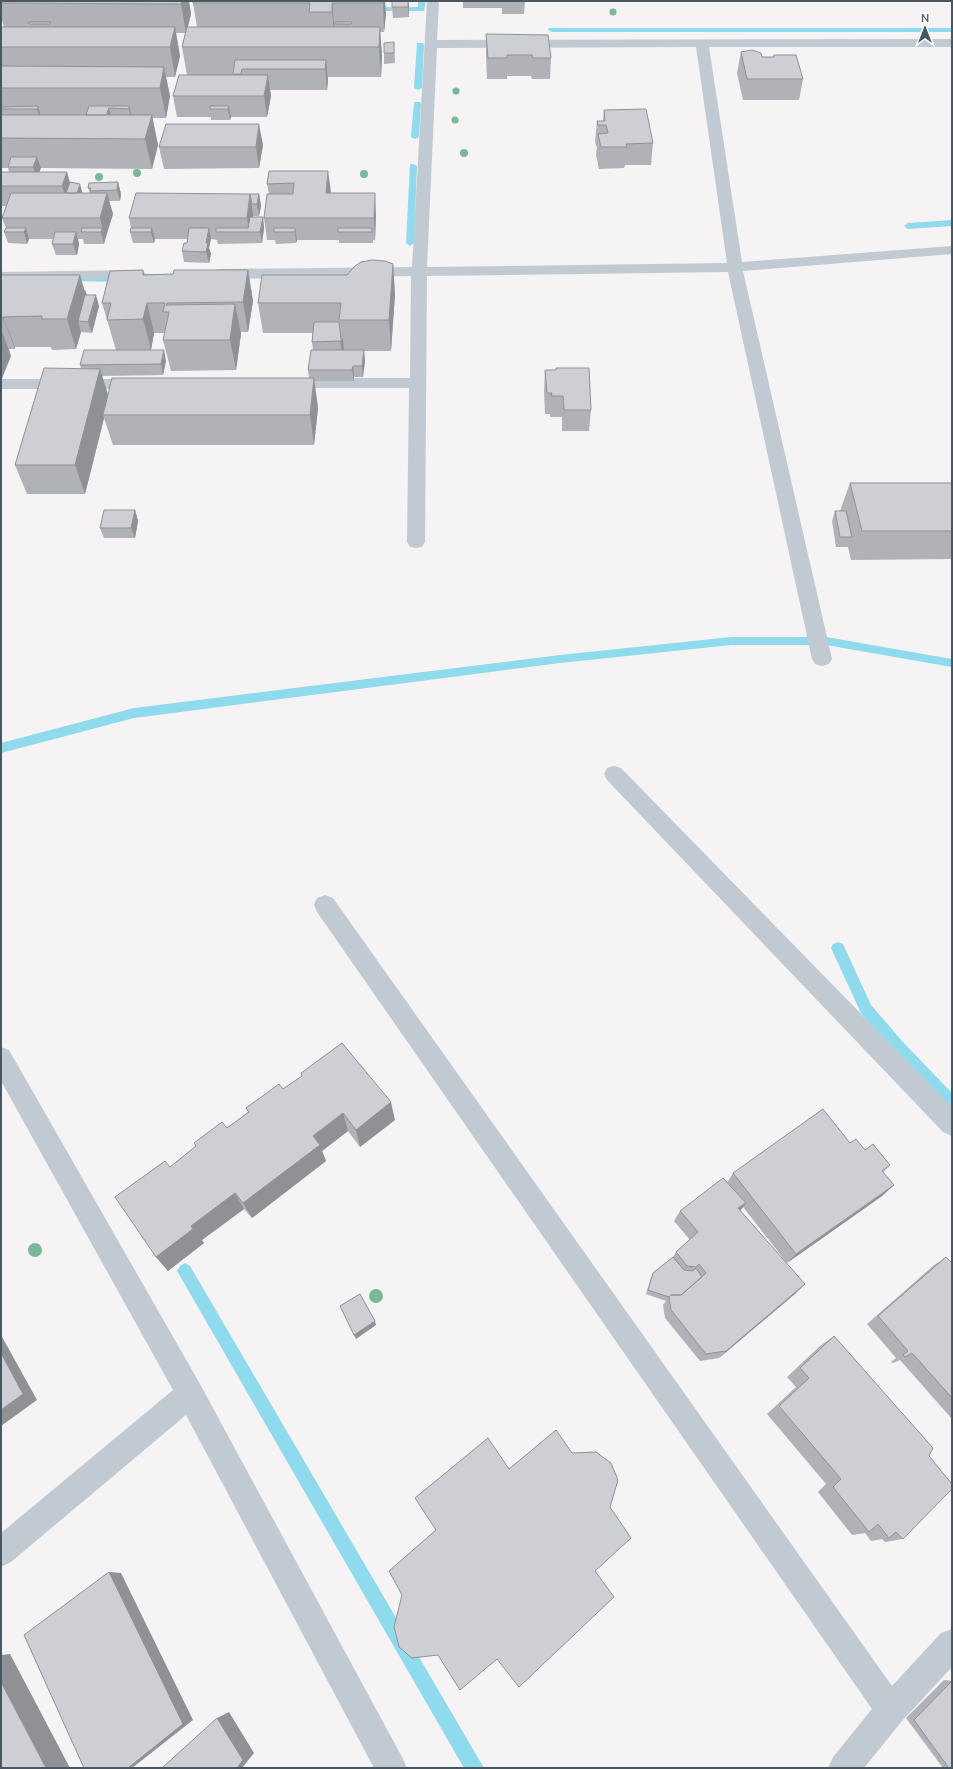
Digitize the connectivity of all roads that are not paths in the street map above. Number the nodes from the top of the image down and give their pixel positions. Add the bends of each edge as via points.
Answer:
1 (433, 1) edge
2 (702, 43) junction
3 (952, 43) edge
4 (431, 44) junction
5 (952, 250) edge
6 (735, 267) junction
7 (419, 271) junction
8 (206, 274) edge
9 (151, 275) edge
10 (1, 277) edge
11 (418, 383) junction
12 (1, 384) edge
13 (158, 384) edge
14 (268, 384) edge
15 (416, 542) dead end
16 (822, 659) dead end
17 (614, 774) dead end
18 (325, 905) dead end
19 (1, 1058) edge
20 (952, 1124) edge
21 (190, 1394) junction
22 (1, 1552) edge
23 (952, 1644) edge
24 (891, 1710) junction
25 (391, 1768) edge
26 (844, 1768) edge

1 - 4 street
2 - 3 street
2 - 4 street
2 - 6 street
4 - 7 street
5 - 6 street
6 - 7 street
6 - 16 street
7 - 8 street
7 - 11 street
9 - 10 street
11 - 14 street
11 - 15 street
12 - 13 street
17 - 20 street
18 - 24 street
19 - 21 street
21 - 22 street
21 - 25 street
23 - 24 street
24 - 26 street

